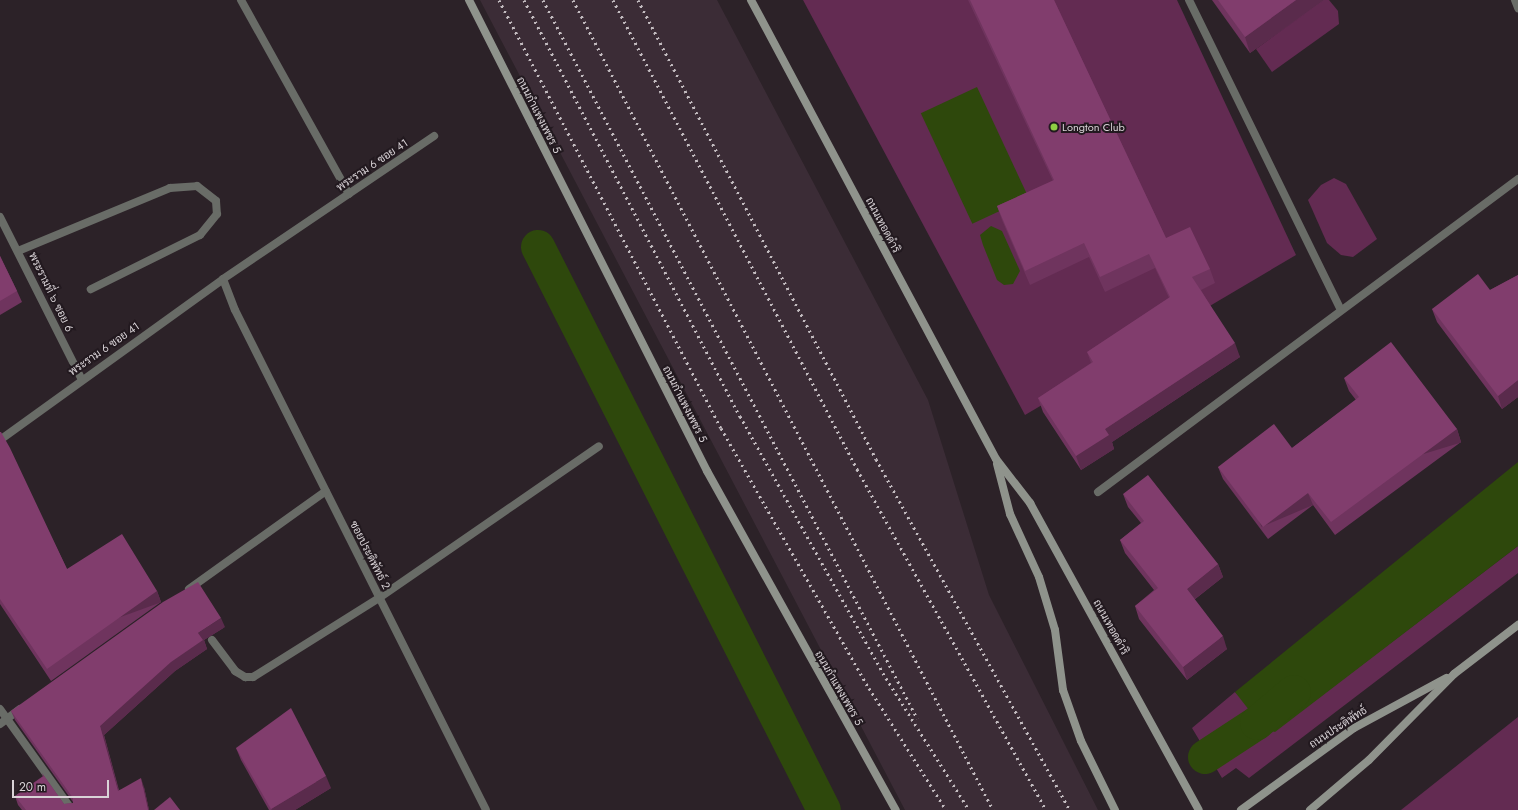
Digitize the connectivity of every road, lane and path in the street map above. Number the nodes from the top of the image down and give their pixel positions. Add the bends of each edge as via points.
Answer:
1 (241, 0) edge
2 (469, 0) edge
3 (751, 0) edge
4 (1189, 0) edge
5 (1515, 0) edge
6 (1518, 8) edge
7 (434, 136) dead end
8 (1518, 179) edge
9 (349, 194) junction
10 (0, 216) edge
11 (18, 251) junction
12 (223, 279) junction
13 (91, 289) dead end
14 (1341, 310) junction
15 (81, 378) junction
16 (0, 440) edge
17 (599, 446) dead end
18 (996, 459) junction
19 (326, 492) junction
20 (1098, 492) dead end
21 (183, 593) edge
22 (380, 598) junction
23 (1518, 625) edge
24 (212, 640) edge
25 (1454, 674) junction
26 (27, 704) edge
27 (0, 709) edge
28 (7, 718) junction
29 (0, 724) edge
30 (72, 810) edge
31 (486, 810) edge
32 (896, 810) edge
33 (1115, 810) edge
34 (1199, 810) edge
35 (1241, 810) edge
36 (1310, 810) edge

1 - 9 street
2 - 32 street, ถนนกำแพงเพชร 5 via 707,471
3 - 18 street, ถนนเทอดดำริ
4 - 14 street
5 - 6 street
7 - 9 street, พระราม 6 ซอย 41
8 - 14 street
9 - 12 street, พระราม 6 ซอย 41
10 - 11 street, พระรามที่ ๖ ซอย 6
11 - 13 street via 170,188 197,186 216,201 217,214 200,235
11 - 15 street, พระรามที่ ๖ ซอย 6
12 - 15 street, พระราม 6 ซอย 41
12 - 19 street, ซอยประดิพัทธ์ 2 via 235,310
14 - 20 street
15 - 16 street, พระราม 6 ซอย 41
17 - 22 street
18 - 33 street, ถนนเทอดดำริ via 1010,514 1039,577 1055,630 1064,690 1081,741
18 - 34 street, ถนนเทอดดำริ via 1030,503
19 - 21 street
19 - 22 street, ซอยประดิพัทธ์ 2
22 - 24 street via 253,677 245,677 235,671
22 - 31 street, ซอยประดิพัทธ์ 2
23 - 25 street, ถนนประดิพัทธ์
25 - 35 street, ถนนประดิพัทธ์ via 1354,728
25 - 36 street, ถนนประดิพัทธ์ via 1369,760
26 - 28 street
27 - 28 street
28 - 29 street
28 - 30 street

